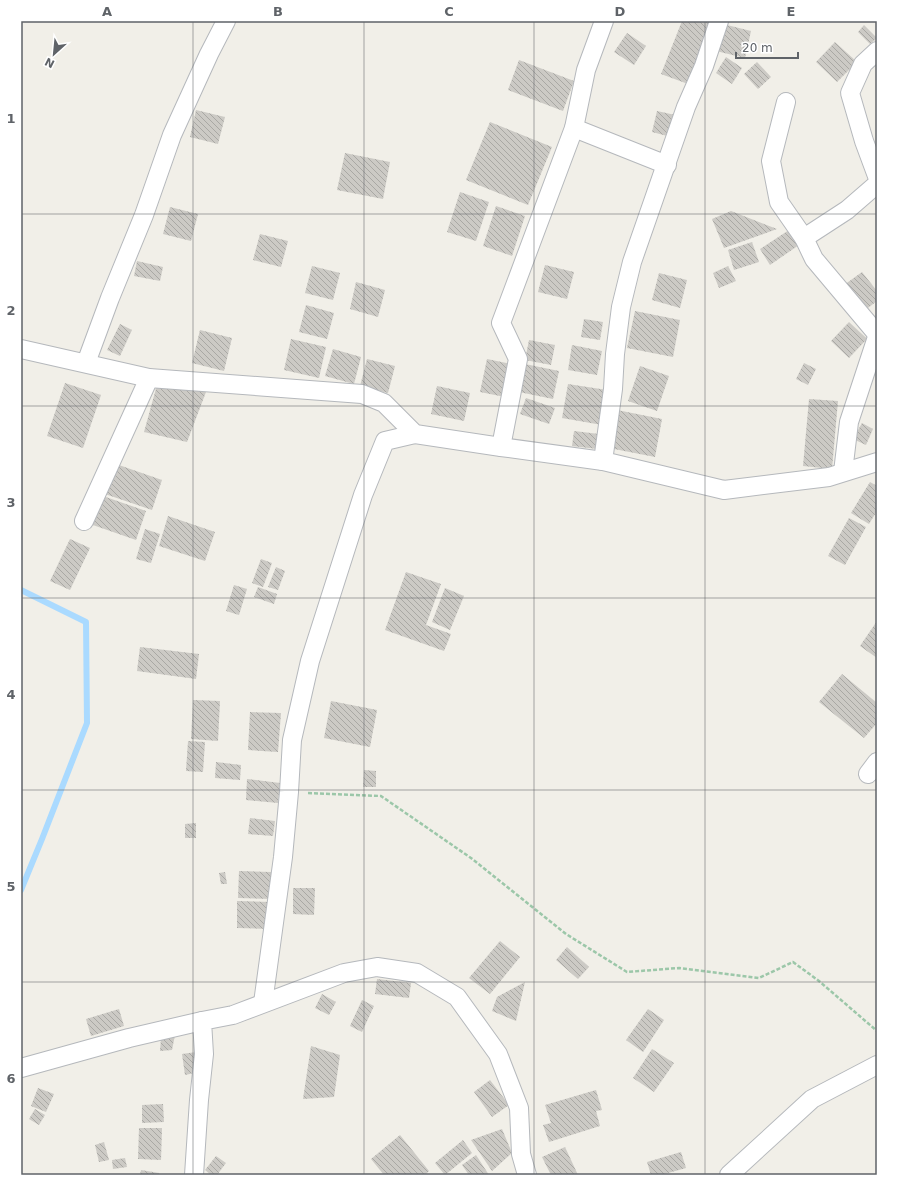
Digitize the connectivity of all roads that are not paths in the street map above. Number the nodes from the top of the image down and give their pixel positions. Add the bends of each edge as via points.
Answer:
1 (226, 21) edge
2 (604, 21) edge
3 (719, 21) edge
4 (877, 51) edge
5 (786, 102) dead end
6 (574, 128) junction
7 (667, 165) junction
8 (877, 176) edge
9 (877, 184) edge
10 (804, 238) junction
11 (877, 336) edge
12 (21, 349) edge
13 (86, 363) junction
14 (149, 378) junction
15 (415, 434) junction
16 (501, 447) junction
17 (603, 461) junction
18 (877, 462) edge
19 (843, 472) junction
20 (84, 521) dead end
21 (263, 1003) junction
22 (202, 1021) junction
23 (877, 1066) edge
24 (21, 1068) edge
25 (194, 1175) edge
26 (527, 1175) edge
27 (730, 1175) edge

1 - 13 street via 172,135 144,215
2 - 6 street via 586,70
3 - 7 street
4 - 8 street via 862,64 850,94
5 - 10 street via 771,161 780,202
6 - 7 street
6 - 16 street via 501,324 518,359
7 - 17 street via 632,262 621,307
9 - 10 street via 847,210
10 - 11 street via 814,259
11 - 19 street via 848,422
12 - 13 street
13 - 14 street
14 - 15 street via 362,394 384,403
14 - 20 street
15 - 16 street
15 - 21 street via 385,441 363,495 310,661 292,740 283,857
16 - 17 street
17 - 19 street via 724,490 829,477
18 - 19 street
21 - 22 street via 234,1015
21 - 26 street via 344,973 377,967 417,973 457,997 498,1054 519,1108 521,1154
22 - 24 street
22 - 25 street via 204,1054
23 - 27 street via 812,1099

